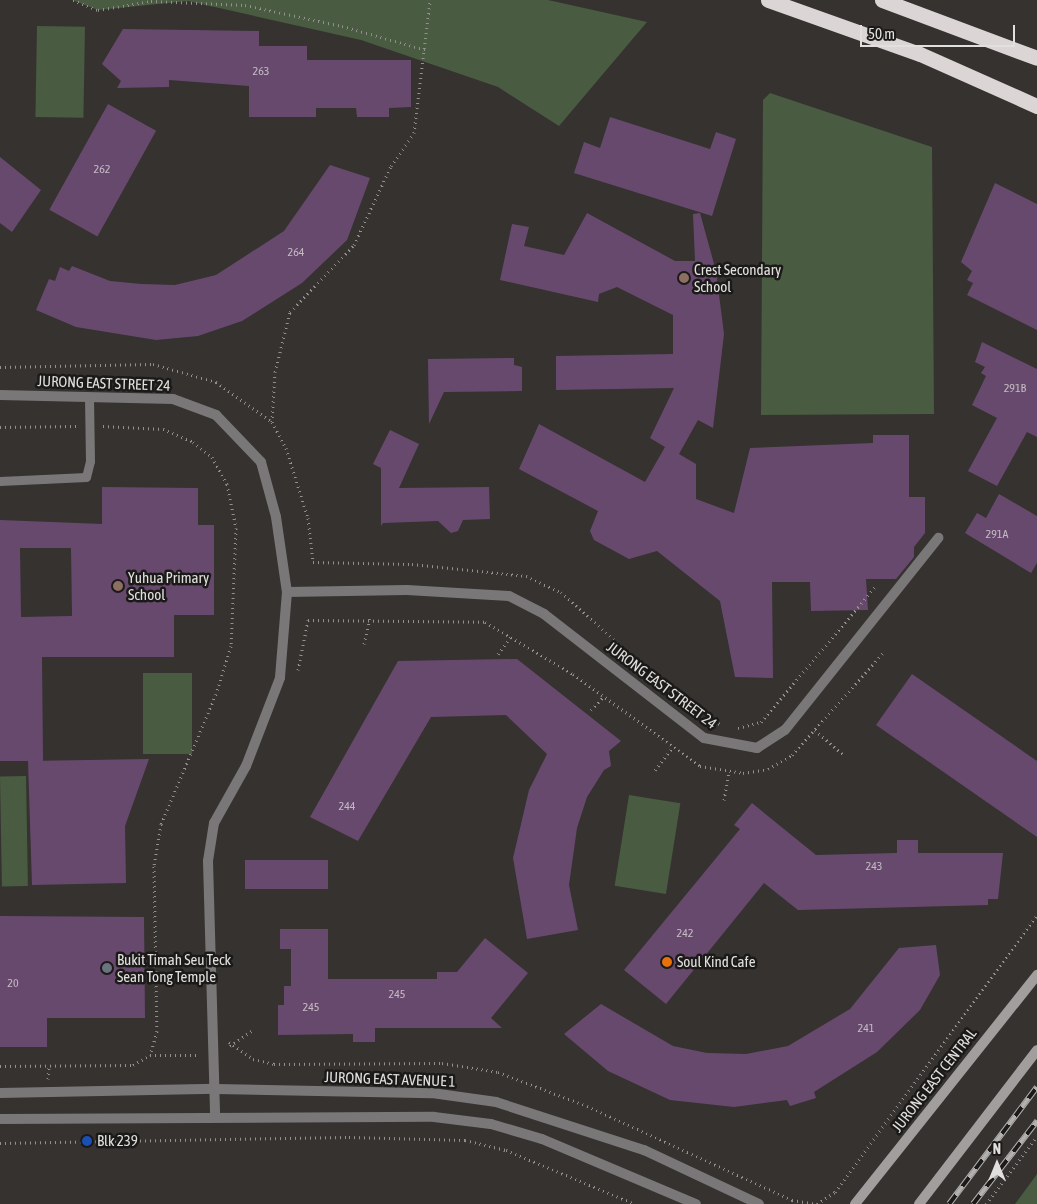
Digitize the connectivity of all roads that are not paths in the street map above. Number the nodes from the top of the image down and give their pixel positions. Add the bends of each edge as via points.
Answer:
1 (768, 0) edge
2 (882, 0) edge
3 (1037, 58) edge
4 (1037, 106) edge
5 (0, 395) edge
6 (89, 397) junction
7 (0, 481) edge
8 (938, 538) dead end
9 (287, 592) junction
10 (1037, 975) edge
11 (1037, 1050) edge
12 (216, 1089) junction
13 (0, 1093) edge
14 (216, 1116) junction
15 (0, 1119) edge
16 (696, 1204) edge
17 (758, 1204) edge
18 (855, 1204) edge
19 (919, 1204) edge

1 - 4 highway via 920,54
2 - 3 highway
5 - 6 street, JURONG EAST STREET 24
6 - 7 lane via 86,477
6 - 9 street, JURONG EAST STREET 24 via 173,399 216,415 261,462 276,517
8 - 9 street, JURONG EAST STREET 24 via 785,730 757,748 704,738 544,614 509,596 407,590
9 - 12 street, JURONG EAST STREET 24 via 280,678 246,766 214,823 208,861
10 - 18 main road, JURONG EAST CENTRAL
11 - 19 main road
12 - 13 street, JURONG EAST AVENUE 1
12 - 14 street, JURONG EAST STREET 24
12 - 17 street, JURONG EAST AVENUE 1 via 432,1093 496,1102 644,1150
14 - 15 street
14 - 16 street via 434,1117 491,1124 542,1139

